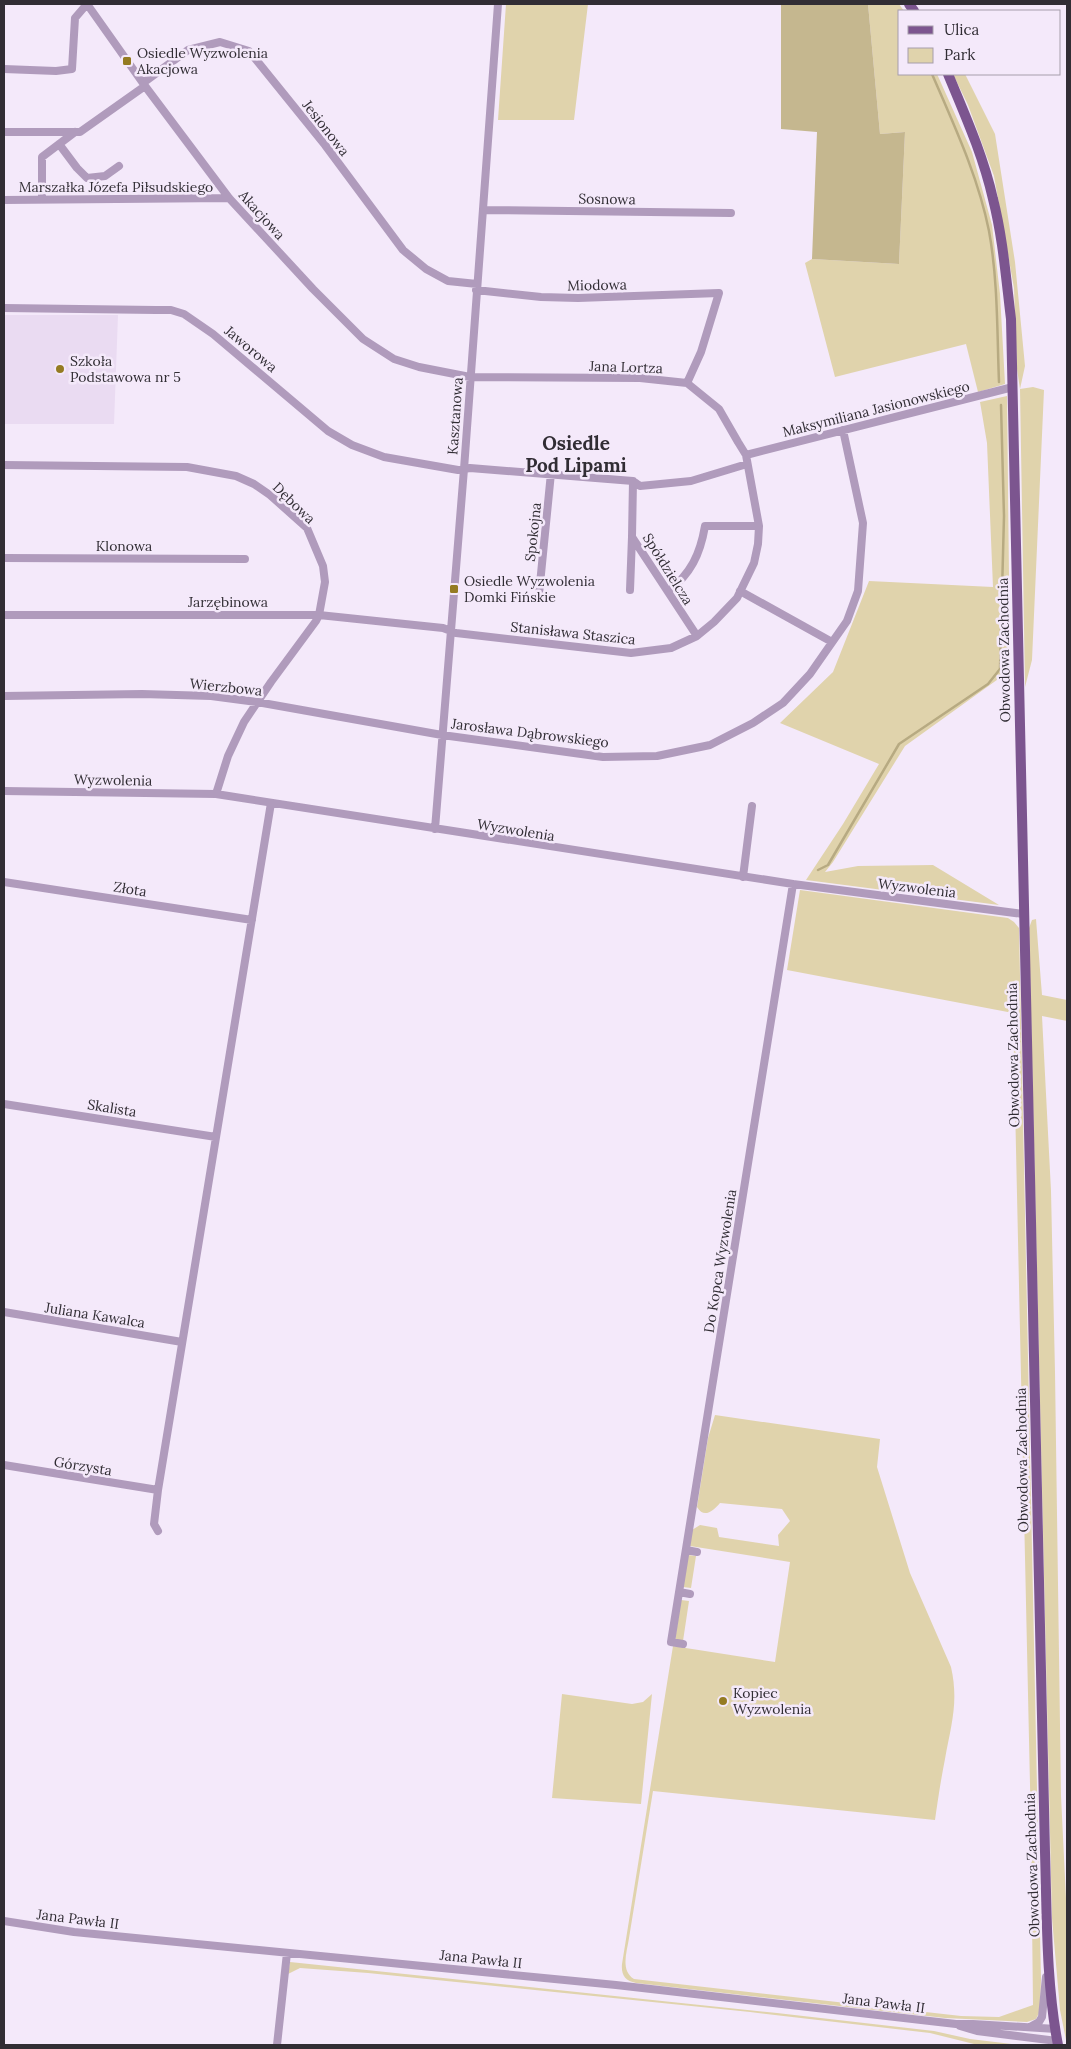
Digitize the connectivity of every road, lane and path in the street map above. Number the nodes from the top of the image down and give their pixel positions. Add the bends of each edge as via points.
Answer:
1 (87, 4) edge
2 (498, 4) edge
3 (4, 69) edge
4 (948, 75) edge
5 (144, 84) junction
6 (4, 132) edge
7 (75, 132) junction
8 (59, 144) junction
9 (119, 166) dead end
10 (229, 198) junction
11 (4, 200) edge
12 (42, 200) junction
13 (483, 210) junction
14 (731, 212) dead end
15 (477, 287) junction
16 (4, 308) edge
17 (470, 376) junction
18 (687, 383) junction
19 (1013, 387) junction
20 (843, 430) junction
21 (746, 455) junction
22 (747, 464) junction
23 (4, 465) edge
24 (464, 469) junction
25 (551, 473) junction
26 (633, 481) junction
27 (758, 526) junction
28 (632, 537) junction
29 (4, 558) edge
30 (245, 559) dead end
31 (630, 590) dead end
32 (740, 591) junction
33 (668, 592) junction
34 (539, 594) dead end
35 (4, 615) edge
36 (320, 615) junction
37 (451, 631) junction
38 (697, 636) junction
39 (832, 642) junction
40 (4, 696) edge
41 (257, 702) junction
42 (442, 735) junction
43 (4, 790) edge
44 (216, 794) junction
45 (270, 803) junction
46 (752, 806) dead end
47 (435, 829) junction
48 (743, 877) junction
49 (4, 882) edge
50 (793, 884) junction
51 (1023, 914) junction
52 (252, 920) junction
53 (4, 1104) edge
54 (216, 1137) junction
55 (4, 1312) edge
56 (182, 1342) junction
57 (4, 1465) edge
58 (158, 1490) junction
59 (158, 1531) dead end
60 (686, 1550) junction
61 (697, 1552) dead end
62 (679, 1592) junction
63 (690, 1594) dead end
64 (683, 1644) dead end
65 (4, 1921) edge
66 (1048, 1945) junction
67 (287, 1953) junction
68 (956, 2024) junction
69 (1028, 2028) junction
70 (1056, 2029) junction
71 (1058, 2043) edge
72 (277, 2045) edge

1 - 3 street via 76,18 72,69
1 - 5 street, Akacjowa
2 - 13 street, Kasztanowa
4 - 19 main road, Obwodowa Zachodnia via 977,142 994,199 1012,319
5 - 7 street, Jesionowa via 80,132
5 - 10 street, Akacjowa
5 - 15 street, Jesionowa via 188,50 220,42 249,51 403,250 448,282
6 - 7 street
7 - 8 street, Jesionowa
8 - 9 street via 87,178 105,176
8 - 12 street, Jesionowa via 42,157
10 - 12 street, Marszałka Józefa Piłsudskiego
10 - 17 street, Akacjowa via 363,339 394,359
11 - 12 street, Marszałka Józefa Piłsudskiego
13 - 14 street, Sosnowa
13 - 15 street, Kasztanowa
15 - 17 street, Kasztanowa
15 - 18 street, Miodowa via 541,297 578,298 719,293 701,352
16 - 24 street, Jaworowa via 170,310 184,314 213,334 328,430 352,445 384,457
17 - 18 street, Jana Lortza via 640,378
17 - 24 street, Kasztanowa
18 - 21 street via 719,409
19 - 20 street, Maksymiliana Jasionowskiego
19 - 51 main road, Obwodowa Zachodnia
20 - 21 street, Maksymiliana Jasionowskiego
20 - 39 street, Jarosława Dąbrowskiego via 863,523 858,591 847,621
21 - 22 street, Stanisława Staszica
22 - 26 street via 692,481 640,486
22 - 27 street, Stanisława Staszica
23 - 36 street, Dębowa via 187,467 236,476 254,484 307,528 323,566 325,582
24 - 25 street
24 - 37 street, Kasztanowa
25 - 26 street
25 - 34 street, Spokojna
26 - 28 street, Spółdzielcza
27 - 32 street, Stanisława Staszica via 754,563
27 - 33 street via 705,526 702,546 693,564 683,580
28 - 31 street
28 - 33 street, Spółdzielcza
29 - 30 street, Klonowa
32 - 38 street, Stanisława Staszica via 737,598
32 - 39 street
33 - 38 street, Spółdzielcza
35 - 36 street, Jarzębinowa
36 - 37 street, Jarzębinowa
36 - 41 street, Dębowa
37 - 38 street, Stanisława Staszica via 631,653 671,648
37 - 42 street, Kasztanowa
39 - 42 street, Jarosława Dąbrowskiego via 810,674 783,703 710,745 657,756 603,757
40 - 41 street, Wierzbowa via 142,694 212,696
41 - 42 street, Wierzbowa
41 - 44 street, Dębowa via 228,756
42 - 47 street, Kasztanowa
43 - 44 street, Wyzwolenia
44 - 45 street, Wyzwolenia
45 - 47 street, Wyzwolenia
45 - 52 street
46 - 48 street
47 - 48 street, Wyzwolenia
48 - 50 street, Wyzwolenia
49 - 52 street, Złota
50 - 51 street, Wyzwolenia
50 - 60 street, Do Kopca Wyzwolenia
51 - 66 main road, Obwodowa Zachodnia
52 - 54 street
53 - 54 street, Skalista
54 - 56 street
55 - 56 street, Juliana Kawalca
56 - 58 street
57 - 58 street, Górzysta
58 - 59 street via 154,1524
60 - 61 street
60 - 62 street, Do Kopca Wyzwolenia
62 - 63 street
62 - 64 street, Do Kopca Wyzwolenia via 671,1642
65 - 67 street, Jana Pawła II via 59,1930
66 - 69 street via 1044,2012 1039,2022
66 - 70 main road, Obwodowa Zachodnia
67 - 68 street, Jana Pawła II via 616,1985
67 - 72 street
68 - 69 street, Jana Pawła II
68 - 71 street, Jana Pawła II via 977,2031
69 - 70 street, Jana Pawła II
70 - 71 main road, Obwodowa Zachodnia

